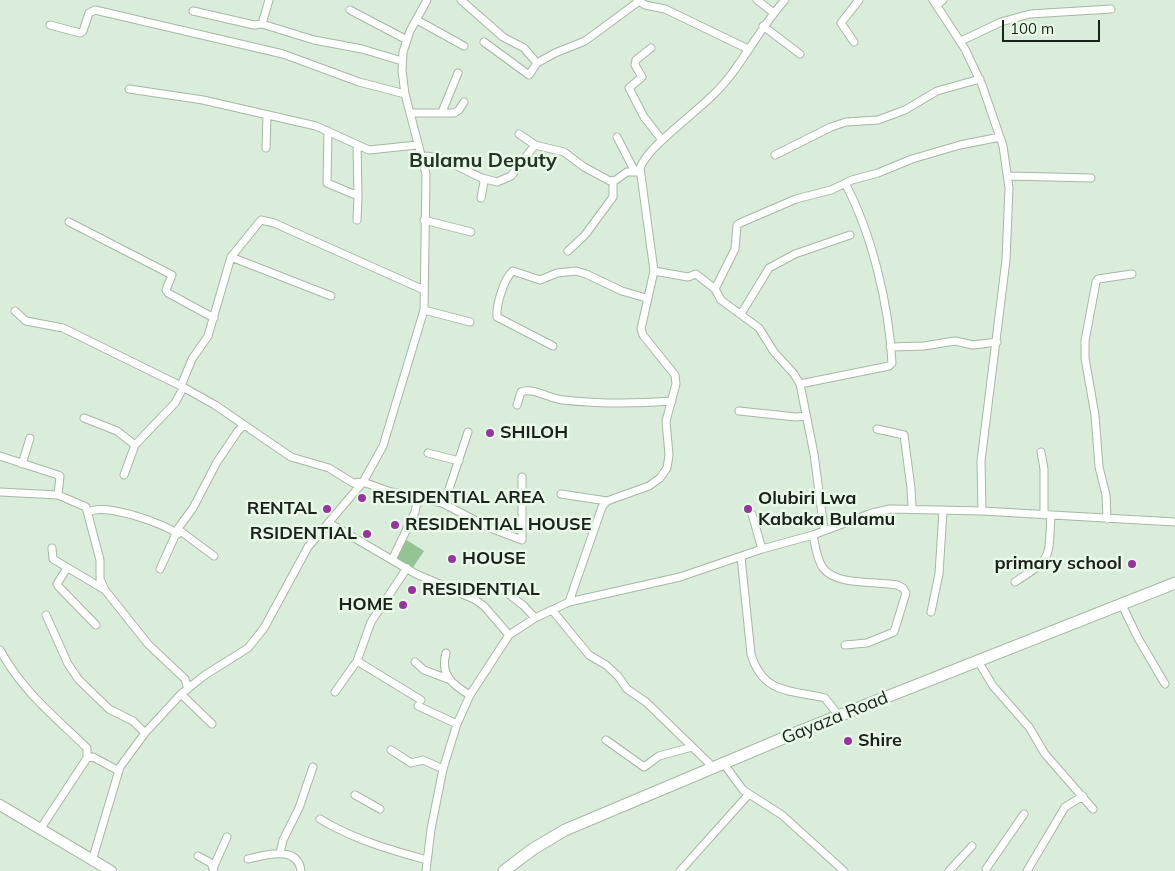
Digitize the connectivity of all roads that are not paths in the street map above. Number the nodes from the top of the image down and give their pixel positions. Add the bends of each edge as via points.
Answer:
1 (269, 0) edge
2 (427, 0) edge
3 (461, 0) edge
4 (757, 0) edge
5 (785, 0) edge
6 (859, 0) edge
7 (638, 1) edge
8 (938, 2) edge
9 (1111, 9) dead end
10 (350, 10) dead end
11 (192, 11) dead end
12 (774, 13) junction
13 (417, 20) junction
14 (262, 24) junction
15 (50, 25) dead end
16 (763, 26) junction
17 (408, 40) junction
18 (960, 41) junction
19 (484, 42) dead end
20 (854, 42) dead end
21 (464, 46) dead end
22 (651, 48) dead end
23 (748, 49) junction
24 (800, 54) dead end
25 (402, 61) junction
26 (537, 63) junction
27 (458, 73) dead end
28 (980, 80) junction
29 (128, 89) dead end
30 (405, 94) junction
31 (464, 102) dead end
32 (442, 112) junction
33 (411, 113) junction
34 (267, 115) junction
35 (328, 132) junction
36 (519, 134) dead end
37 (617, 137) dead end
38 (1000, 137) junction
39 (662, 140) junction
40 (357, 145) junction
41 (417, 145) junction
42 (535, 145) junction
43 (266, 148) dead end
44 (775, 154) dead end
45 (423, 156) junction
46 (637, 172) junction
47 (1008, 176) junction
48 (482, 178) junction
49 (1091, 178) dead end
50 (613, 181) junction
51 (845, 183) junction
52 (358, 196) junction
53 (481, 198) dead end
54 (357, 220) dead end
55 (424, 220) junction
56 (69, 222) dead end
57 (471, 232) dead end
58 (850, 236) dead end
59 (568, 251) dead end
60 (231, 257) junction
61 (654, 271) junction
62 (1132, 274) dead end
63 (715, 289) junction
64 (424, 290) junction
65 (331, 296) dead end
66 (646, 298) junction
67 (424, 310) junction
68 (15, 311) dead end
69 (741, 314) junction
70 (214, 318) junction
71 (470, 322) dead end
72 (997, 342) junction
73 (553, 346) dead end
74 (890, 347) junction
75 (800, 384) junction
76 (181, 389) junction
77 (672, 401) junction
78 (517, 405) dead end
79 (739, 411) dead end
80 (806, 416) junction
81 (84, 418) dead end
82 (244, 425) junction
83 (877, 429) dead end
84 (468, 432) dead end
85 (30, 438) dead end
86 (136, 445) junction
87 (1041, 452) dead end
88 (428, 453) dead end
89 (0, 456) edge
90 (459, 461) junction
91 (22, 464) junction
92 (124, 475) dead end
93 (522, 477) dead end
94 (363, 482) junction
95 (0, 492) edge
96 (561, 494) dead end
97 (58, 495) junction
98 (418, 496) junction
99 (446, 498) dead end
100 (607, 501) junction
101 (912, 508) junction
102 (943, 510) junction
103 (982, 511) junction
104 (88, 514) junction
105 (752, 514) dead end
106 (1047, 515) junction
107 (1107, 519) junction
108 (1175, 522) edge
109 (329, 523) junction
110 (824, 529) junction
111 (178, 532) junction
112 (813, 535) junction
113 (52, 548) dead end
114 (762, 549) junction
115 (214, 556) dead end
116 (741, 557) junction
117 (392, 560) junction
118 (67, 568) junction
119 (407, 568) junction
120 (160, 569) dead end
121 (1015, 582) dead end
122 (1175, 583) edge
123 (498, 586) dead end
124 (105, 590) junction
125 (568, 602) junction
126 (1121, 603) junction
127 (552, 610) junction
128 (931, 612) dead end
129 (46, 615) dead end
130 (535, 618) junction
131 (96, 625) dead end
132 (509, 635) junction
133 (845, 645) dead end
134 (0, 650) edge
135 (446, 653) dead end
136 (357, 661) junction
137 (978, 661) junction
138 (415, 662) dead end
139 (448, 678) junction
140 (1164, 684) dead end
141 (188, 689) junction
142 (335, 692) dead end
143 (181, 694) junction
144 (470, 695) junction
145 (839, 716) junction
146 (212, 724) dead end
147 (457, 724) junction
148 (145, 733) junction
149 (606, 740) dead end
150 (692, 748) junction
151 (392, 750) dead end
152 (87, 758) junction
153 (719, 766) junction
154 (313, 768) dead end
155 (444, 769) junction
156 (119, 771) junction
157 (749, 794) junction
158 (355, 795) dead end
159 (1083, 796) junction
160 (0, 805) edge
161 (380, 809) dead end
162 (1093, 810) dead end
163 (1024, 814) dead end
164 (320, 820) dead end
165 (41, 828) junction
166 (227, 837) dead end
167 (972, 846) dead end
168 (280, 852) junction
169 (198, 856) dead end
170 (248, 859) dead end
171 (427, 860) junction
172 (92, 861) junction
173 (214, 869) edge
174 (986, 869) dead end
175 (111, 871) edge
176 (301, 871) edge
177 (426, 871) edge
178 (504, 871) edge
179 (680, 871) edge
180 (844, 871) edge
181 (949, 871) edge
182 (1027, 871) edge

1 - 14 street
2 - 13 street
3 - 26 street via 503,37 524,48
4 - 12 street
5 - 12 street
6 - 20 street via 841,23
7 - 23 street via 665,9
7 - 26 street via 585,41
8 - 18 street
9 - 18 street via 1030,14 1001,22
10 - 17 street
11 - 14 street
12 - 16 street
13 - 17 street
13 - 21 street
14 - 25 street
15 - 30 street via 80,33 89,12 94,10 283,54 359,82
16 - 23 street
16 - 24 street
17 - 25 street
18 - 28 street
19 - 26 street via 528,74
22 - 39 street via 636,60 635,65 642,77 629,88
23 - 39 street via 710,99
25 - 30 street
27 - 32 street
28 - 38 street
28 - 44 street via 937,91 905,110 878,120 831,126
29 - 34 street via 202,100
30 - 33 street
31 - 32 street via 457,112
32 - 33 street
33 - 41 street
34 - 35 street via 316,126
34 - 43 street
35 - 40 street
35 - 52 street via 327,183
36 - 42 street
37 - 46 street
38 - 47 street
38 - 51 street via 947,149
39 - 46 street via 647,155
40 - 41 street via 373,150
40 - 52 street
41 - 45 street
42 - 48 street via 511,176 497,182
42 - 50 street via 564,152 584,167
45 - 48 street via 460,165
45 - 55 street via 426,174
46 - 50 street via 627,172
46 - 61 street
47 - 49 street
47 - 72 street via 1009,226
48 - 53 street
50 - 59 street via 613,197 585,235
51 - 63 street via 738,223 735,249
51 - 74 street via 856,203 884,290
52 - 54 street
55 - 57 street
55 - 64 street
56 - 70 street via 172,275 166,290
58 - 69 street via 795,254 769,268
60 - 64 street via 261,220 266,220
60 - 65 street
60 - 70 street
61 - 63 street via 688,276 696,274
61 - 66 street
62 - 107 street via 1098,279 1086,341 1085,358
63 - 69 street via 722,300
64 - 67 street
66 - 73 street via 576,271 557,273 540,280 512,270 497,316
66 - 77 street via 641,329 675,375
67 - 71 street
67 - 94 street via 382,446
68 - 76 street via 26,321 63,328
69 - 75 street via 758,328
70 - 76 street via 204,343 192,359
72 - 74 street
72 - 103 street via 981,461
74 - 75 street via 892,363 889,366
75 - 80 street
76 - 82 street via 215,405
76 - 86 street via 175,402
77 - 78 street via 614,404 560,400 527,390 521,392
77 - 100 street via 666,421 667,468 649,486
79 - 80 street
80 - 110 street
81 - 86 street via 117,431
82 - 94 street via 291,457 329,468 353,483
82 - 111 street via 217,462
83 - 101 street via 904,435
84 - 90 street
85 - 91 street
86 - 92 street
87 - 106 street
88 - 90 street
89 - 91 street
90 - 99 street
91 - 97 street via 58,475
93 - 98 street via 522,540 490,528 442,503
94 - 98 street via 390,492
94 - 109 street
95 - 97 street
96 - 100 street
97 - 104 street via 86,507
98 - 117 street via 415,512
100 - 125 street via 602,506
101 - 102 street
101 - 110 street via 881,510
102 - 103 street
102 - 128 street via 939,574
103 - 106 street
104 - 111 street via 95,510 119,512 158,522
104 - 124 street
105 - 114 street
106 - 107 street
106 - 121 street via 1047,558
107 - 108 street
109 - 117 street
109 - 141 street via 308,547 264,628 248,648
110 - 112 street
111 - 115 street
111 - 120 street
112 - 114 street
112 - 133 street via 821,564 830,574 844,580 903,588 894,632 867,643
113 - 118 street via 53,558
114 - 116 street
116 - 125 street via 680,577
116 - 145 street via 751,654 755,664 771,684 788,692 825,698
117 - 119 street
118 - 124 street
118 - 131 street via 57,584
119 - 132 street via 474,599
119 - 136 street via 372,622
122 - 126 main road, Gayaza Road
123 - 130 street
124 - 141 street via 148,644 184,679
125 - 127 street
126 - 137 main road, Gayaza Road
126 - 140 street
127 - 130 street
127 - 150 street via 589,655 612,670 627,689 646,702
129 - 148 street via 68,664 79,680 109,708 133,721
130 - 132 street
132 - 144 street
134 - 152 street via 17,679 87,748
135 - 139 street via 444,669
136 - 142 street
136 - 147 street
137 - 145 main road, Gayaza Road
137 - 159 street via 993,686 1029,727 1045,754
138 - 139 street via 421,668
139 - 144 street
141 - 143 street
143 - 146 street
143 - 148 street
144 - 147 street
145 - 153 main road, Gayaza Road
147 - 155 street
148 - 156 street
149 - 150 street via 644,767 660,756
150 - 153 street
151 - 155 street via 411,763 423,760
152 - 156 street via 93,757
152 - 165 street
153 - 157 street
153 - 178 main road, Gayaza Road via 565,830
154 - 168 street
155 - 171 street
156 - 172 street
157 - 179 street
157 - 180 street via 782,816
158 - 161 street
159 - 162 street
159 - 182 street via 1065,807
160 - 165 street
163 - 174 street
164 - 171 street via 341,832
165 - 172 street
166 - 173 street
167 - 181 street
168 - 170 street
168 - 176 street via 296,860
169 - 173 street
171 - 177 street
172 - 175 street

